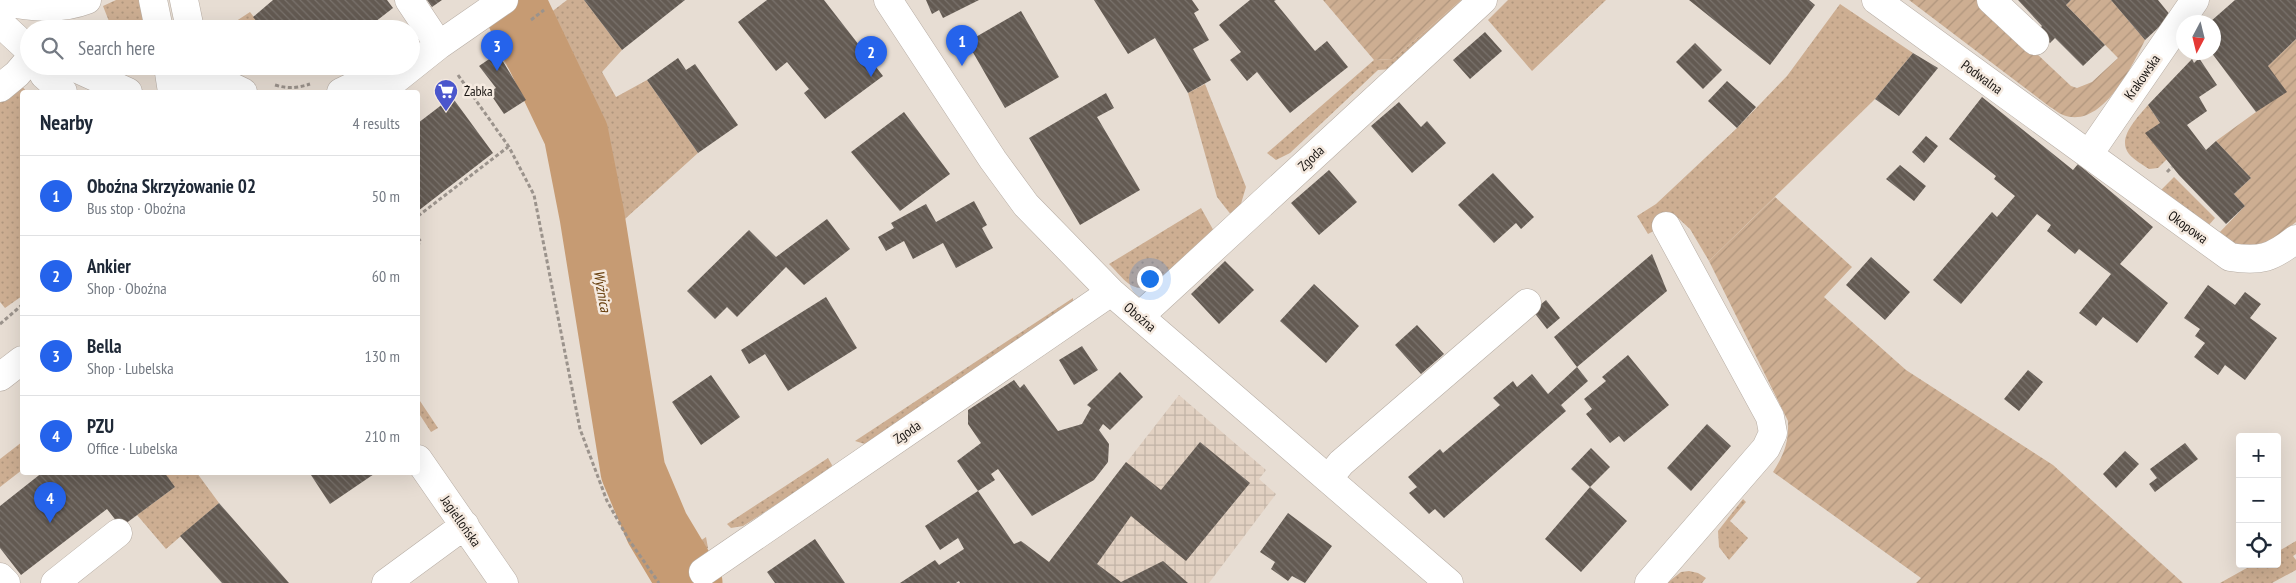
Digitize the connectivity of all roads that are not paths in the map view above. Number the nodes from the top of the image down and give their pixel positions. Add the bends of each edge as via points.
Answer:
1 (87, 0) edge
2 (153, 0) edge
3 (184, 0) edge
4 (409, 0) edge
5 (504, 0) edge
6 (888, 0) edge
7 (1483, 0) edge
8 (1876, 0) edge
9 (1991, 0) edge
10 (2195, 0) edge
11 (0, 1) edge
12 (157, 20) edge
13 (188, 20) edge
14 (0, 23) edge
15 (2035, 41) dead end
16 (20, 42) edge
17 (439, 45) junction
18 (420, 54) edge
19 (420, 60) edge
20 (20, 67) edge
21 (44, 75) edge
22 (91, 75) edge
23 (169, 75) edge
24 (377, 75) edge
25 (401, 75) edge
26 (3, 81) edge
27 (223, 81) edge
28 (61, 90) edge
29 (124, 90) edge
30 (172, 90) edge
31 (183, 90) edge
32 (345, 90) edge
33 (383, 90) edge
34 (2089, 154) junction
35 (1666, 226) dead end
36 (2296, 239) edge
37 (1111, 292) junction
38 (1527, 303) dead end
39 (1140, 316) junction
40 (20, 362) edge
41 (0, 377) edge
42 (420, 462) edge
43 (1328, 479) junction
44 (465, 525) junction
45 (118, 533) dead end
46 (703, 572) dead end
47 (0, 577) edge
48 (6, 583) edge
49 (55, 583) edge
50 (386, 583) edge
51 (504, 583) edge
52 (1448, 583) edge
53 (1649, 583) edge

1 - 11 street via 61,8
2 - 12 street
3 - 13 street
4 - 17 street
5 - 17 street
6 - 37 street, Oboźna via 1026,205
7 - 39 street, Zgoda
8 - 34 street, Podwalna
9 - 15 street
10 - 34 street, Krakowska
14 - 16 street
17 - 18 street
17 - 19 street
20 - 26 street
21 - 28 street
22 - 29 street
23 - 30 street
24 - 32 street
25 - 33 street
27 - 31 street
34 - 36 street, Okopowa via 2230,257 2266,258
35 - 53 street via 1770,417 1772,433 1771,440 1752,466
37 - 39 street, Oboźna
37 - 46 street, Zgoda
38 - 43 street via 1341,463
39 - 43 street, Oboźna
40 - 41 street
42 - 44 street, Jagiellońska
43 - 52 street, Oboźna
44 - 50 street
44 - 51 street, Jagiellońska
45 - 49 street
47 - 48 street

